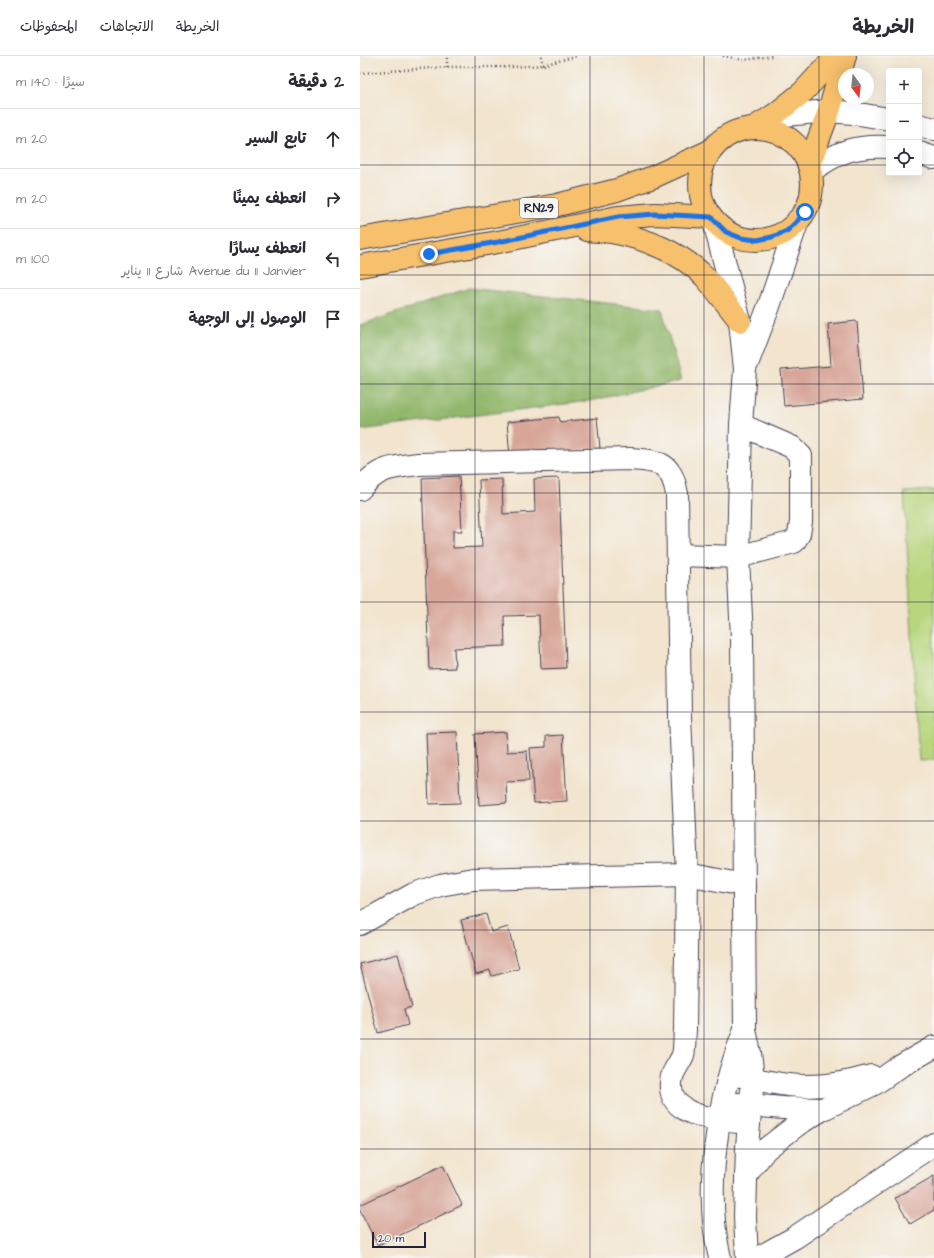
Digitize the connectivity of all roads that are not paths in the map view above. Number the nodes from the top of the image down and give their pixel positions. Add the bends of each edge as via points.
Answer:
1 (836, 56) edge
2 (845, 56) edge
3 (829, 111) junction
4 (774, 116) junction
5 (886, 118) edge
6 (922, 126) edge
7 (753, 128) junction
8 (934, 130) edge
9 (886, 147) edge
10 (710, 151) junction
11 (922, 154) edge
12 (934, 158) edge
13 (810, 168) junction
14 (712, 220) junction
15 (798, 220) junction
16 (562, 229) junction
17 (360, 239) edge
18 (360, 266) edge
19 (740, 321) junction
20 (745, 369) junction
21 (741, 425) junction
22 (360, 490) edge
23 (679, 556) junction
24 (738, 557) junction
25 (687, 874) junction
26 (744, 885) junction
27 (360, 924) edge
28 (744, 1030) junction
29 (934, 1047) edge
30 (899, 1067) junction
31 (730, 1074) junction
32 (753, 1078) junction
33 (823, 1109) junction
34 (722, 1111) junction
35 (750, 1114) junction
36 (934, 1144) edge
37 (746, 1175) junction
38 (720, 1258) edge
39 (747, 1258) edge
40 (758, 1258) edge

1 - 4 main road, RN29 via 803,92
2 - 3 main road, RN29
3 - 4 street
3 - 5 street
3 - 13 main road, RN29
4 - 7 main road, RN29
6 - 8 street
7 - 10 main road, RN29 via 732,133
7 - 13 main road, RN29 via 771,129 787,137 800,149
9 - 13 street via 868,146 848,150
10 - 14 main road, RN29 via 700,173 700,184 701,196
10 - 17 main road, RN29 via 617,190 564,203
11 - 12 street
13 - 15 main road, RN29 via 812,181 809,202
14 - 15 main road, RN29 via 726,232 741,238 757,240 787,231
14 - 16 main road, RN29 via 655,214 618,217
14 - 19 street
15 - 20 street
16 - 18 main road, RN29
16 - 19 main road via 611,232 665,249 688,262 706,278
19 - 20 street
20 - 21 street
21 - 24 street
21 - 24 street via 792,447 801,456 801,522 799,534 794,542
22 - 23 street via 370,478 391,467 418,464 648,460 660,463 669,470 675,482 678,494
23 - 24 street
23 - 25 street via 680,716
24 - 26 street via 742,637
25 - 26 street
25 - 27 street via 473,879 440,885 414,894
25 - 34 street via 685,1031 683,1054 670,1084 677,1102 685,1111 701,1117
26 - 28 street
28 - 31 street
28 - 32 street
29 - 30 street
30 - 32 street via 836,1085 788,1085
30 - 33 street via 876,1083
31 - 32 street
31 - 34 street
32 - 35 street
33 - 35 street via 783,1108
33 - 37 street via 766,1149
34 - 35 street
34 - 38 street via 714,1165 713,1204
35 - 37 street
36 - 40 street via 794,1238
37 - 39 street

